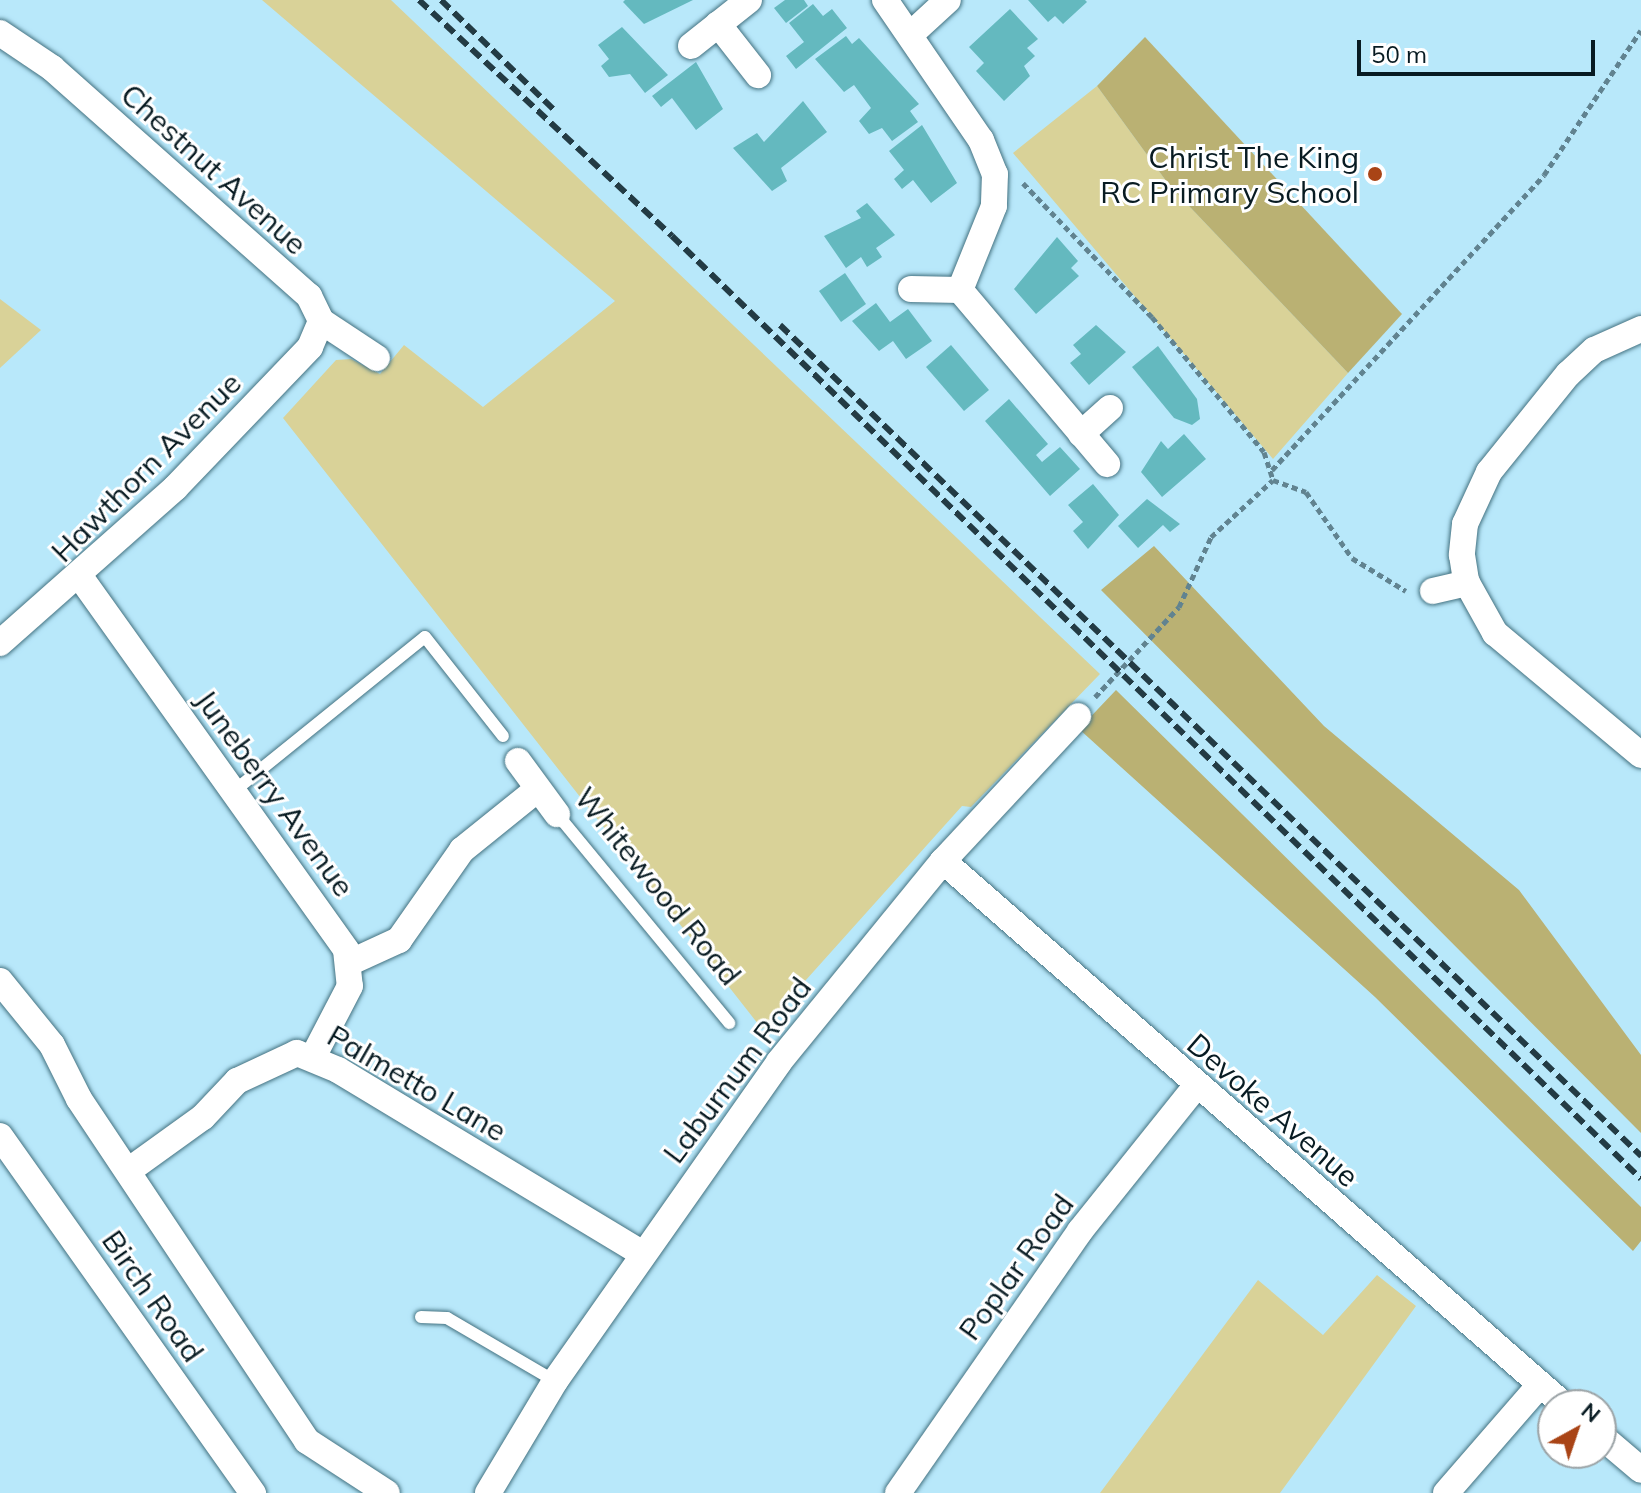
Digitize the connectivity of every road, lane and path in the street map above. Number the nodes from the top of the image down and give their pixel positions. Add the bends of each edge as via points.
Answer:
1 (749, 0) edge
2 (885, 0) edge
3 (948, 0) edge
4 (718, 24) junction
5 (1641, 30) edge
6 (0, 33) edge
7 (911, 34) junction
8 (691, 46) dead end
9 (758, 75) dead end
10 (995, 174) junction
11 (911, 289) dead end
12 (960, 290) junction
13 (321, 321) junction
14 (1641, 329) edge
15 (377, 358) dead end
16 (1110, 408) dead end
17 (1081, 434) junction
18 (1107, 464) dead end
19 (1272, 470) junction
20 (1273, 480) junction
21 (81, 578) junction
22 (1467, 583) junction
23 (1433, 591) joint
24 (0, 643) edge
25 (1078, 716) joint
26 (503, 736) dead end
27 (1641, 755) edge
28 (518, 761) dead end
29 (538, 789) junction
30 (234, 791) junction
31 (557, 814) joint
32 (943, 861) junction
33 (351, 962) junction
34 (0, 981) edge
35 (729, 1023) dead end
36 (313, 1057) junction
37 (1196, 1086) junction
38 (0, 1136) edge
39 (128, 1171) junction
40 (643, 1254) junction
41 (421, 1317) dead end
42 (555, 1381) junction
43 (1540, 1385) junction
44 (1545, 1389) edge
45 (1617, 1450) edge
46 (1641, 1470) edge
47 (373, 1489) edge
48 (253, 1493) edge
49 (488, 1493) edge
50 (898, 1493) edge
51 (1446, 1493) edge

1 - 4 street
2 - 7 street
3 - 7 street
4 - 8 street
4 - 9 street
5 - 19 path via 1544,175
6 - 13 street, Chestnut Avenue via 52,68 309,296
7 - 10 street
10 - 12 street via 994,206
10 - 19 path via 1017,177 1152,317
11 - 12 street
12 - 17 street
13 - 15 street, Chestnut Avenue
13 - 21 street, Hawthorn Avenue via 310,347
14 - 22 street via 1594,350 1568,374 1489,472 1465,524
16 - 17 street
17 - 18 street
19 - 20 path
20 - 23 path via 1306,492 1364,569 1409,592
20 - 25 path via 1211,537 1179,607
21 - 24 street, Hawthorn Avenue
21 - 30 street, Juneberry Avenue
22 - 23 street
22 - 27 street via 1495,633
25 - 32 street, Laburnum Road
26 - 30 lane via 425,637
28 - 29 street, Whitewood Road
29 - 31 street, Whitewood Road
29 - 33 street, Whitewood Road via 462,850 399,940
30 - 33 street, Juneberry Avenue
31 - 35 lane, Whitewood Road
32 - 37 street, Devoke Avenue
32 - 40 street, Laburnum Road via 779,1062
33 - 36 street via 350,986
34 - 39 street via 52,1045
36 - 39 street, Palmetto Lane via 281,1055 259,1066
36 - 40 street, Palmetto Lane
37 - 43 street, Devoke Avenue
37 - 50 street, Poplar Road via 1080,1231
38 - 48 street, Birch Road
39 - 47 street via 307,1441
40 - 42 street, Laburnum Road
41 - 42 lane via 447,1318
42 - 49 street, Laburnum Road
43 - 44 street, Devoke Avenue
43 - 51 street
45 - 46 street

